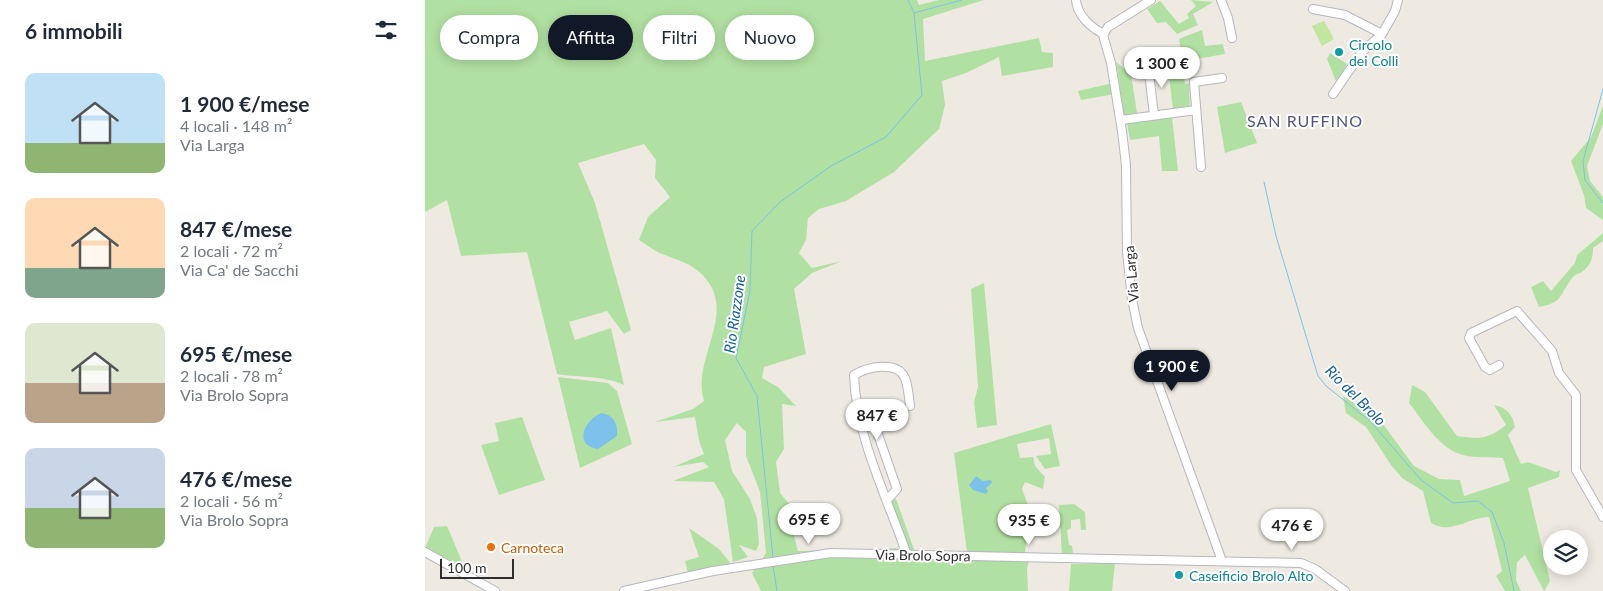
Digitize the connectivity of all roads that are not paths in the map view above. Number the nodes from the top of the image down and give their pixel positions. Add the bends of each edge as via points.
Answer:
1 (1076, 0) edge
2 (1151, 0) edge
3 (1221, 0) edge
4 (1398, 0) edge
5 (1313, 9) dead end
6 (1104, 34) junction
7 (1382, 34) junction
8 (1232, 38) dead end
9 (1148, 66) dead end
10 (1222, 78) dead end
11 (1333, 94) dead end
12 (1196, 110) junction
13 (1154, 115) junction
14 (1121, 120) junction
15 (1201, 167) dead end
16 (1499, 365) dead end
17 (910, 406) dead end
18 (862, 421) junction
19 (887, 500) junction
20 (1603, 517) edge
21 (425, 552) edge
22 (907, 555) junction
23 (1222, 561) junction
24 (495, 591) edge
25 (623, 591) edge
26 (1345, 591) edge

1 - 6 street via 1087,23
2 - 6 street via 1108,27
3 - 8 street
4 - 7 street
5 - 7 street via 1345,15
6 - 14 street, Via Larga
7 - 11 street via 1362,52
9 - 13 street
10 - 12 street via 1194,82
12 - 13 street
12 - 15 street
13 - 14 street
14 - 23 street, Via Larga via 1126,165 1127,252 1137,328
16 - 20 street via 1490,370 1485,367 1469,338 1471,334 1517,311 1552,351 1559,373 1576,395 1576,470
17 - 18 street via 904,376 899,371 882,366 861,371 854,375
18 - 19 street via 866,445
18 - 19 street via 875,426 897,489
19 - 22 street
21 - 24 street
22 - 23 street, Via Brolo Sopra
22 - 25 street, Via Brolo Sopra via 831,553 695,574
23 - 26 street, Via Brolo Sopra via 1305,564

